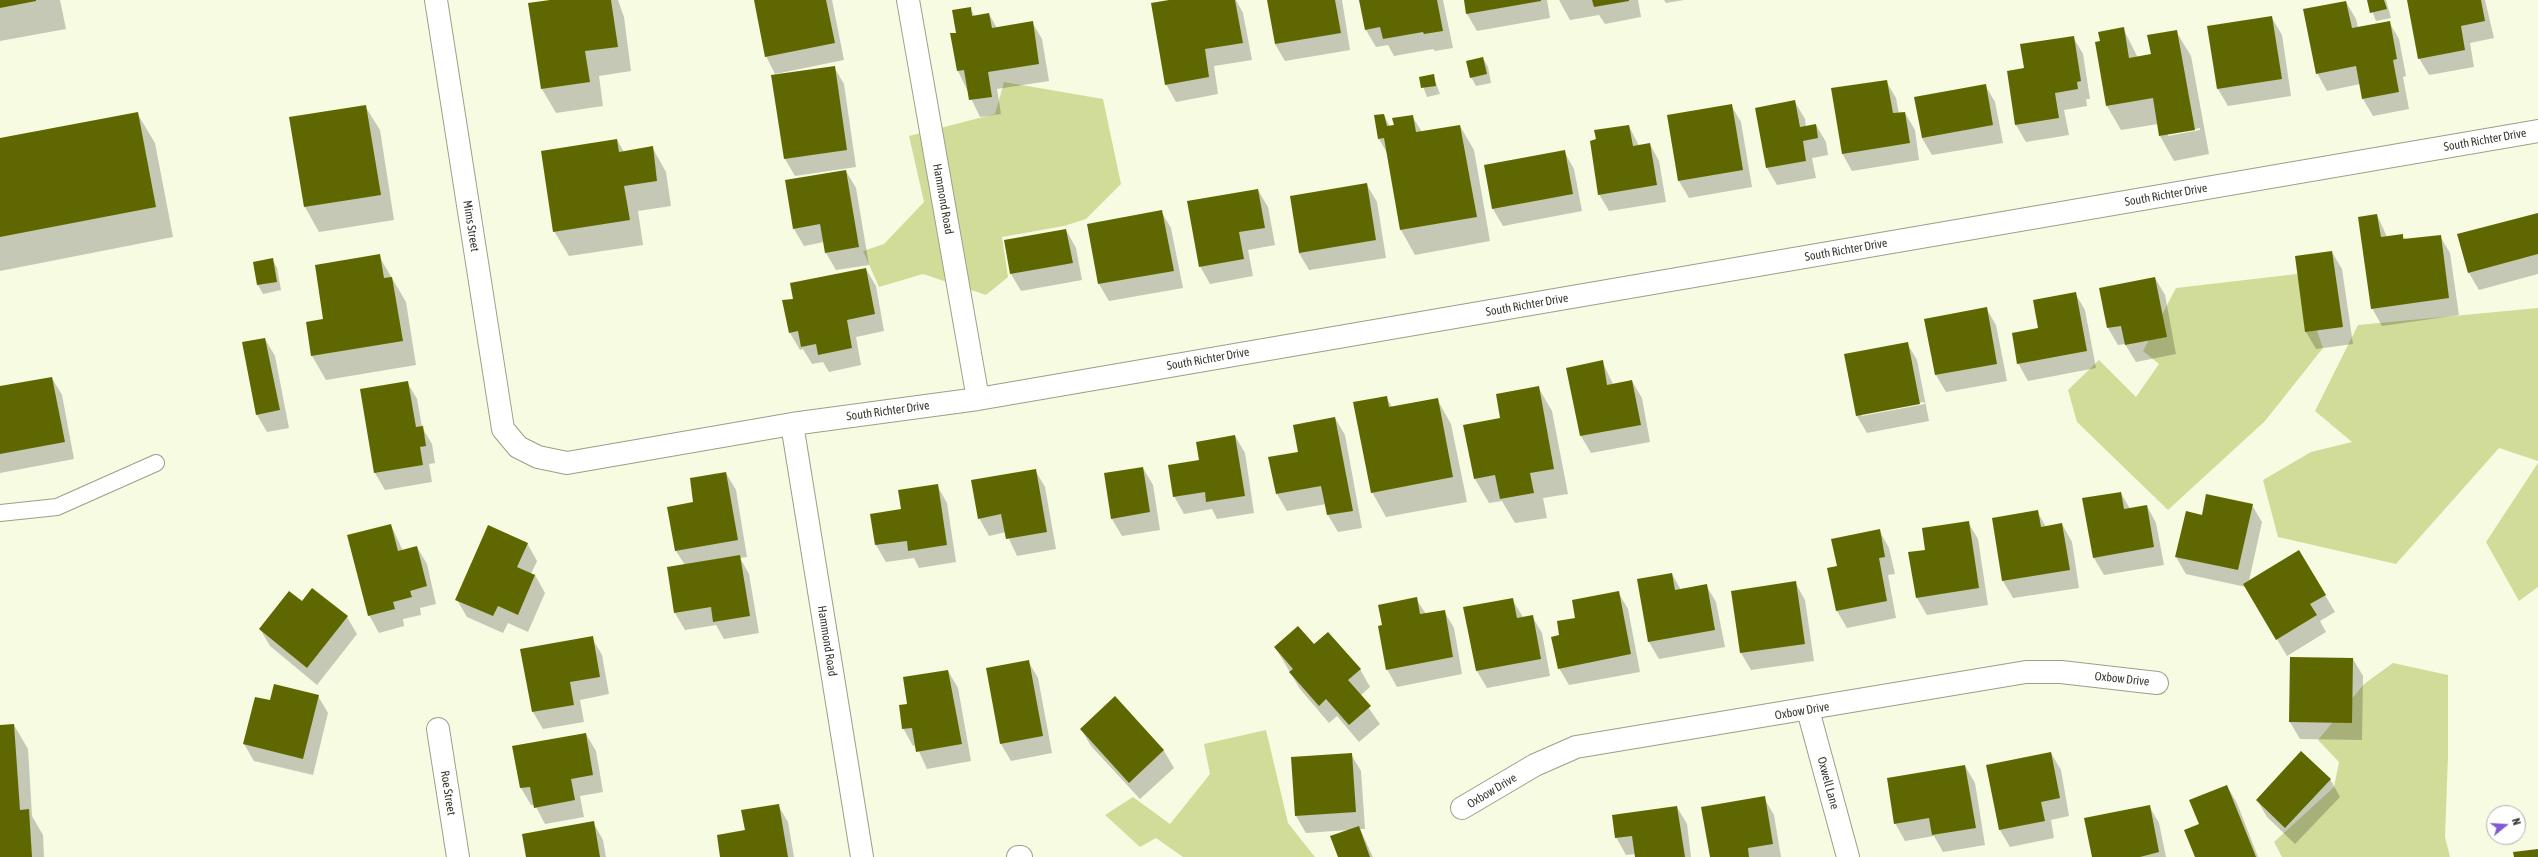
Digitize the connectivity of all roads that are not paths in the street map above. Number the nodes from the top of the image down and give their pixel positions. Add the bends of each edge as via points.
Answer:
1 (436, 0) edge
2 (908, 0) edge
3 (2538, 131) edge
4 (978, 399) junction
5 (792, 424) junction
6 (518, 447) joint
7 (156, 463) dead end
8 (0, 512) edge
9 (2157, 683) dead end
10 (1808, 710) junction
11 (438, 730) dead end
12 (1462, 808) dead end
13 (458, 857) edge
14 (862, 857) edge
15 (1848, 857) edge

1 - 6 street, Mims Street via 503,429
2 - 4 street, Hammond Road
3 - 4 street, South Richter Drive
4 - 5 street, South Richter Drive
5 - 6 street, South Richter Drive via 567,463 538,457
5 - 14 street, Hammond Road
7 - 8 lane via 58,507
9 - 10 street, Oxbow Drive via 2061,672 2026,672
10 - 12 street, Oxbow Drive via 1576,748 1535,765
10 - 15 street, Oxwell Lane
11 - 13 street, Roe Street

